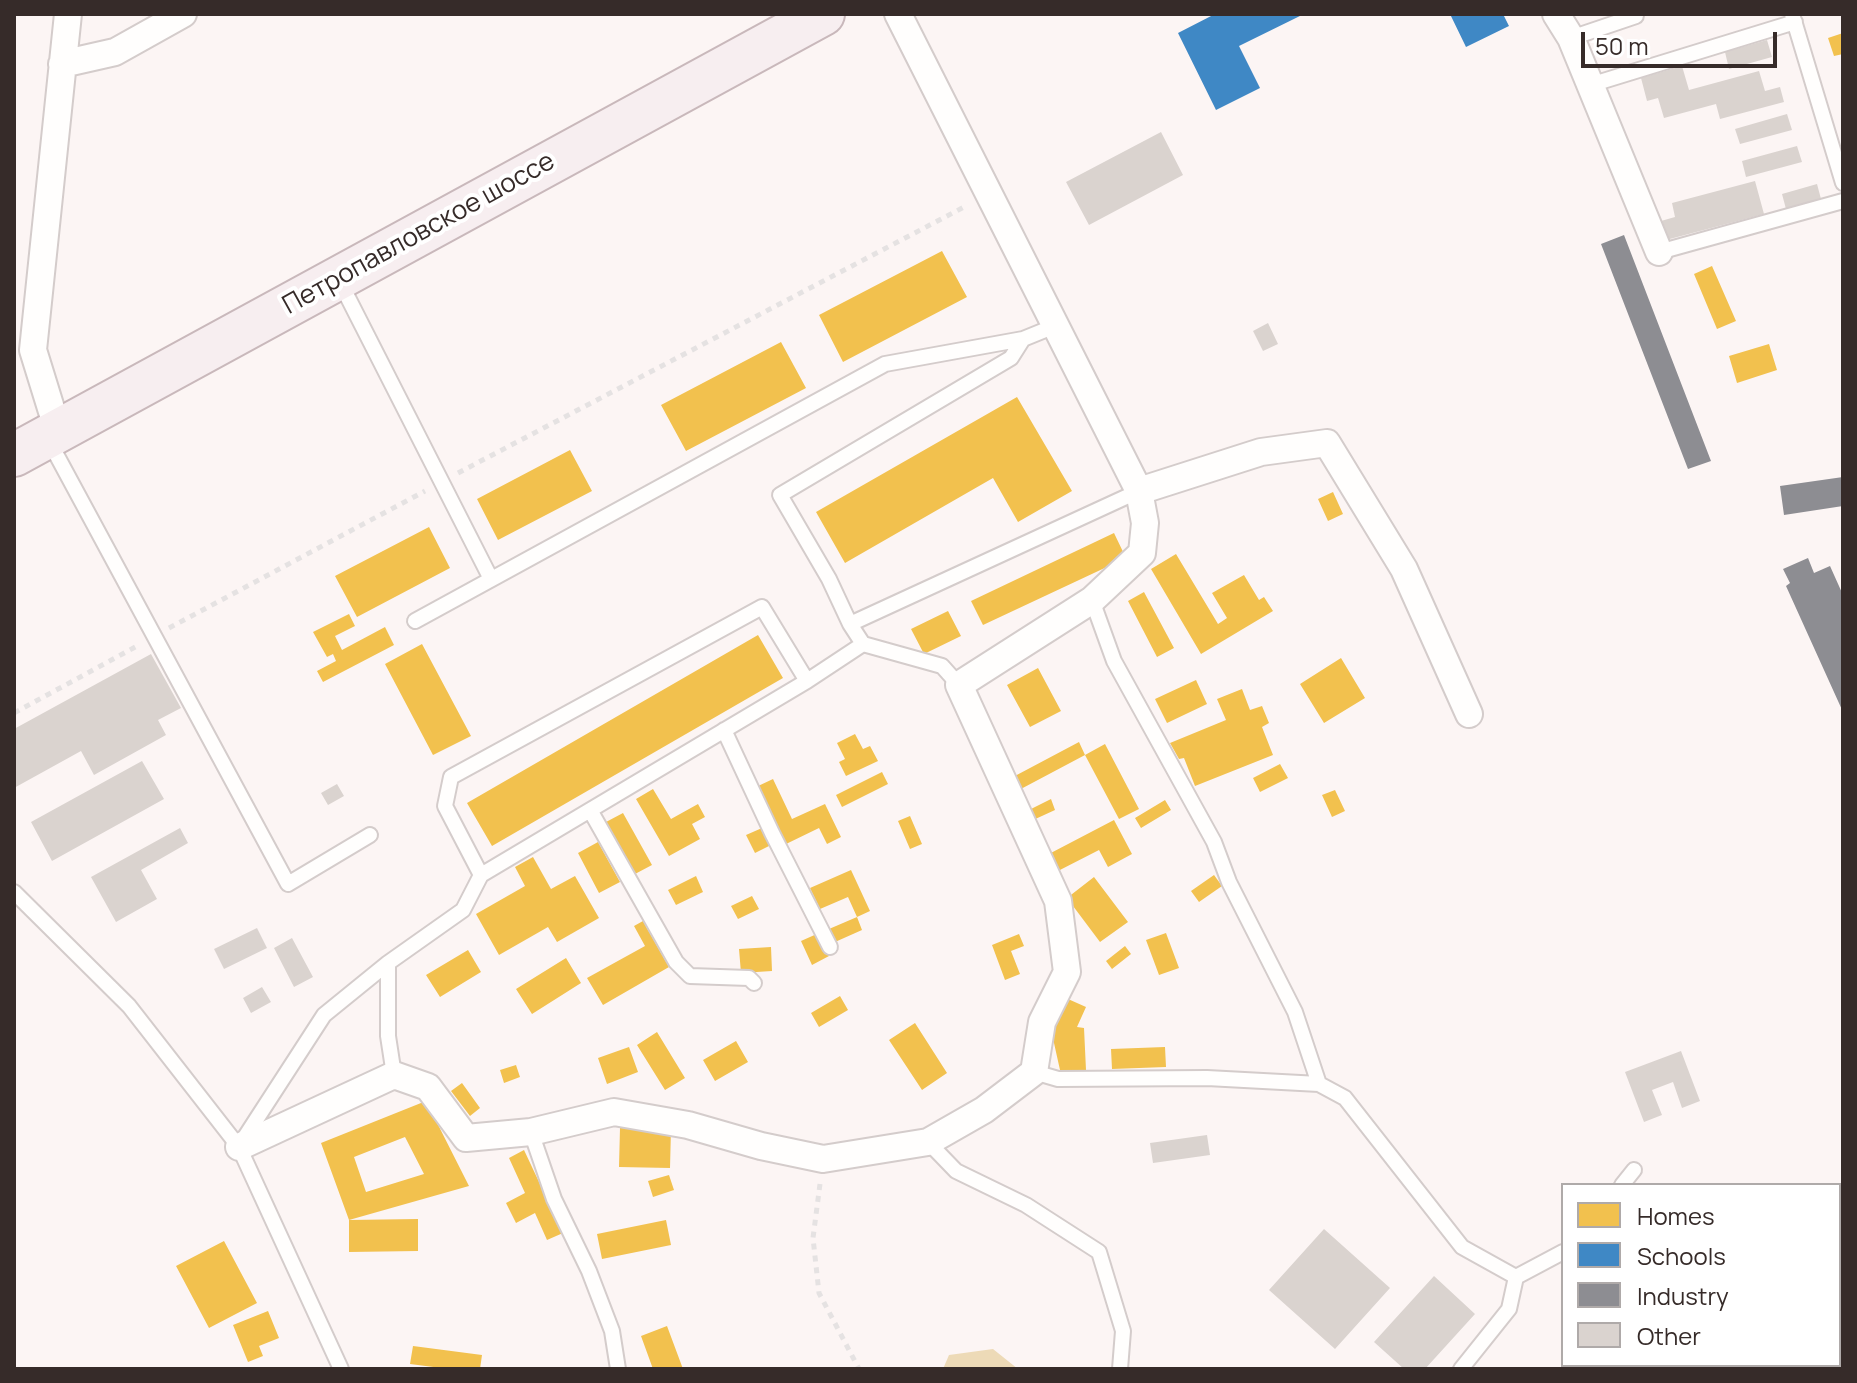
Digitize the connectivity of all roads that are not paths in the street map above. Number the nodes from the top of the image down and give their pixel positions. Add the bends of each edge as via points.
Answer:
1 (68, 14) edge
2 (183, 14) edge
3 (823, 14) edge
4 (898, 14) edge
5 (1556, 14) edge
6 (1636, 16) edge
7 (1794, 18) edge
8 (1571, 38) junction
9 (62, 64) junction
10 (1590, 85) junction
11 (1843, 183) edge
12 (1843, 201) edge
13 (1659, 252) joint
14 (338, 279) junction
15 (1055, 326) junction
16 (1023, 339) junction
17 (40, 441) edge
18 (1139, 491) junction
19 (491, 579) junction
20 (1092, 600) junction
21 (415, 621) dead end
22 (850, 624) junction
23 (863, 644) junction
24 (807, 681) junction
25 (959, 685) junction
26 (1469, 714) dead end
27 (724, 730) junction
28 (590, 810) junction
29 (370, 835) dead end
30 (481, 875) junction
31 (14, 892) edge
32 (830, 947) dead end
33 (388, 963) junction
34 (754, 983) dead end
35 (1034, 1072) junction
36 (394, 1075) junction
37 (1319, 1084) junction
38 (531, 1132) junction
39 (928, 1142) junction
40 (239, 1147) junction
41 (1634, 1170) dead end
42 (1624, 1183) edge
43 (1561, 1253) edge
44 (1516, 1277) junction
45 (341, 1369) edge
46 (618, 1369) edge
47 (1120, 1369) edge
48 (1461, 1369) edge

1 - 9 street
2 - 9 street via 115,52
3 - 14 main road, Петропавловское шоссе
4 - 15 street
5 - 8 street
6 - 8 lane
7 - 10 lane
7 - 11 lane
8 - 10 street
9 - 17 street via 33,350
10 - 13 street
12 - 13 lane
14 - 17 main road, Петропавловское шоссе
14 - 19 lane
15 - 16 lane
15 - 18 street
16 - 19 lane via 885,364
16 - 22 lane via 1011,358 780,495
17 - 29 lane via 288,884
18 - 20 street via 1145,523 1142,553
18 - 22 lane
18 - 26 street via 1261,452 1327,443 1404,569
19 - 21 lane
20 - 25 street
20 - 37 lane via 1114,661 1214,842 1295,1012
22 - 23 lane
23 - 24 lane
23 - 25 lane via 942,666
24 - 27 lane
24 - 30 lane via 762,607 451,777 445,806
25 - 35 street via 1058,901 1067,972 1042,1022
27 - 28 lane
27 - 32 lane
28 - 30 lane
28 - 34 lane via 676,962 690,976 749,978
30 - 33 lane via 463,910
31 - 40 lane via 129,1006
33 - 36 lane
33 - 40 lane via 324,1015
35 - 37 lane via 1058,1079
35 - 39 street via 984,1110
36 - 38 street via 428,1087 466,1138
36 - 40 street
37 - 44 lane via 1345,1098 1462,1247
38 - 39 street via 614,1112 823,1159
38 - 46 lane via 612,1331
39 - 47 lane via 956,1171 1026,1205 1099,1252 1123,1331
40 - 45 lane
41 - 42 lane
43 - 44 lane
44 - 48 lane via 1509,1309

